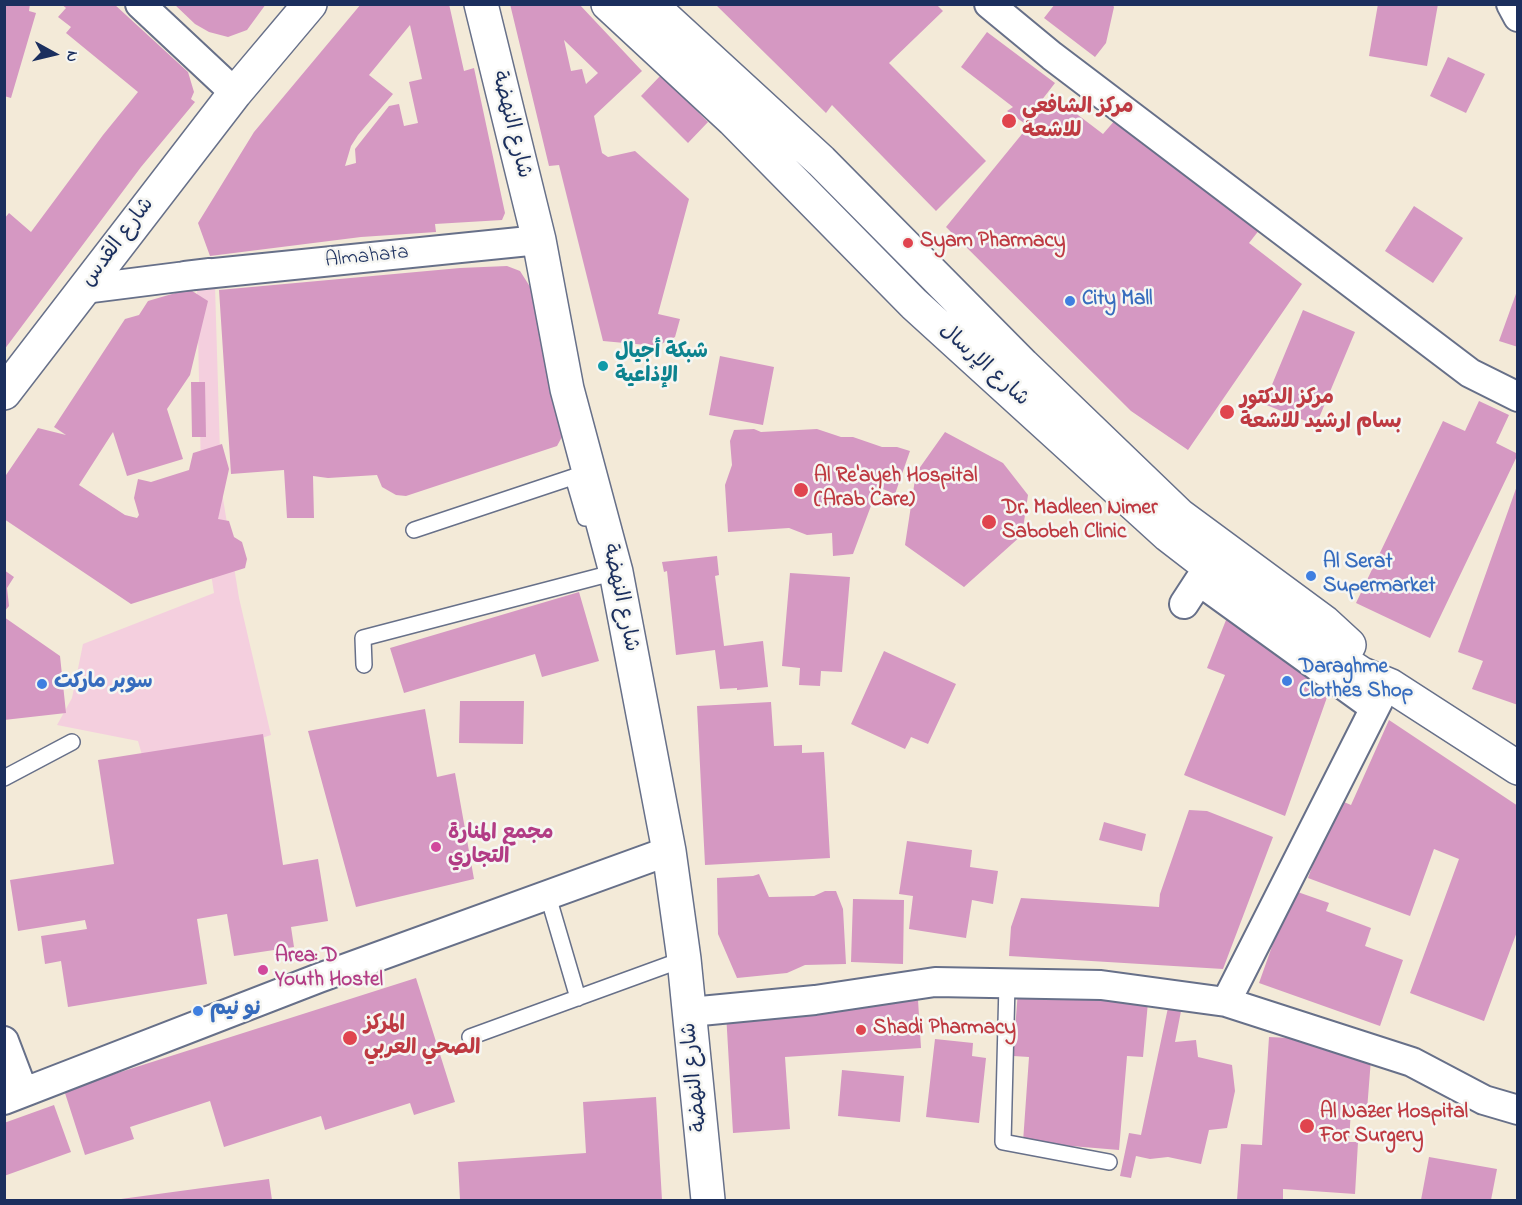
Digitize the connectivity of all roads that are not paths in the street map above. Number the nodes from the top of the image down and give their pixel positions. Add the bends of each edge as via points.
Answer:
1 (140, 4) edge
2 (310, 4) edge
3 (481, 4) edge
4 (608, 4) edge
5 (650, 4) edge
6 (989, 4) edge
7 (1511, 4) edge
8 (1518, 17) edge
9 (235, 93) junction
10 (539, 240) junction
11 (84, 289) junction
12 (4, 393) edge
13 (1518, 398) edge
14 (581, 475) junction
15 (414, 530) dead end
16 (589, 532) dead end
17 (604, 567) junction
18 (1184, 604) dead end
19 (364, 665) dead end
20 (1384, 693) junction
21 (72, 742) dead end
22 (1518, 768) edge
23 (4, 778) edge
24 (669, 851) junction
25 (548, 896) junction
26 (684, 959) junction
27 (1007, 984) junction
28 (578, 998) junction
29 (1226, 1002) junction
30 (690, 1012) junction
31 (470, 1037) dead end
32 (4, 1041) edge
33 (14, 1095) edge
34 (1518, 1110) edge
35 (1109, 1162) dead end
36 (708, 1200) edge

1 - 9 street
2 - 9 main road, شارع القدس
3 - 10 main road, شارع النهضة
4 - 20 main road, شارع الإرسال via 733,120 914,303 1168,535 1269,613 1362,674
5 - 20 main road, شارع الإرسال via 821,161 1023,365 1179,515 1324,622 1372,665
6 - 13 street via 1470,373
7 - 8 street
9 - 11 main road, شارع القدس
10 - 11 street, Almahata
10 - 14 main road, شارع النهضة
11 - 12 main road, شارع القدس
14 - 15 lane
14 - 16 lane
14 - 17 main road, شارع النهضة
17 - 19 lane via 363,638
17 - 24 main road, شارع النهضة
18 - 20 street via 1199,581
20 - 22 main road, شارع الإرسال
20 - 29 street
21 - 23 lane
24 - 25 street
24 - 26 main road, شارع النهضة
25 - 28 lane
25 - 33 street via 319,978
26 - 28 lane
26 - 30 main road, شارع النهضة
27 - 29 street via 1101,985
27 - 30 street via 935,982 815,1000
27 - 35 lane via 1003,1143
28 - 31 lane
29 - 34 street via 1412,1062 1484,1100
30 - 36 main road, شارع النهضة
32 - 33 street

